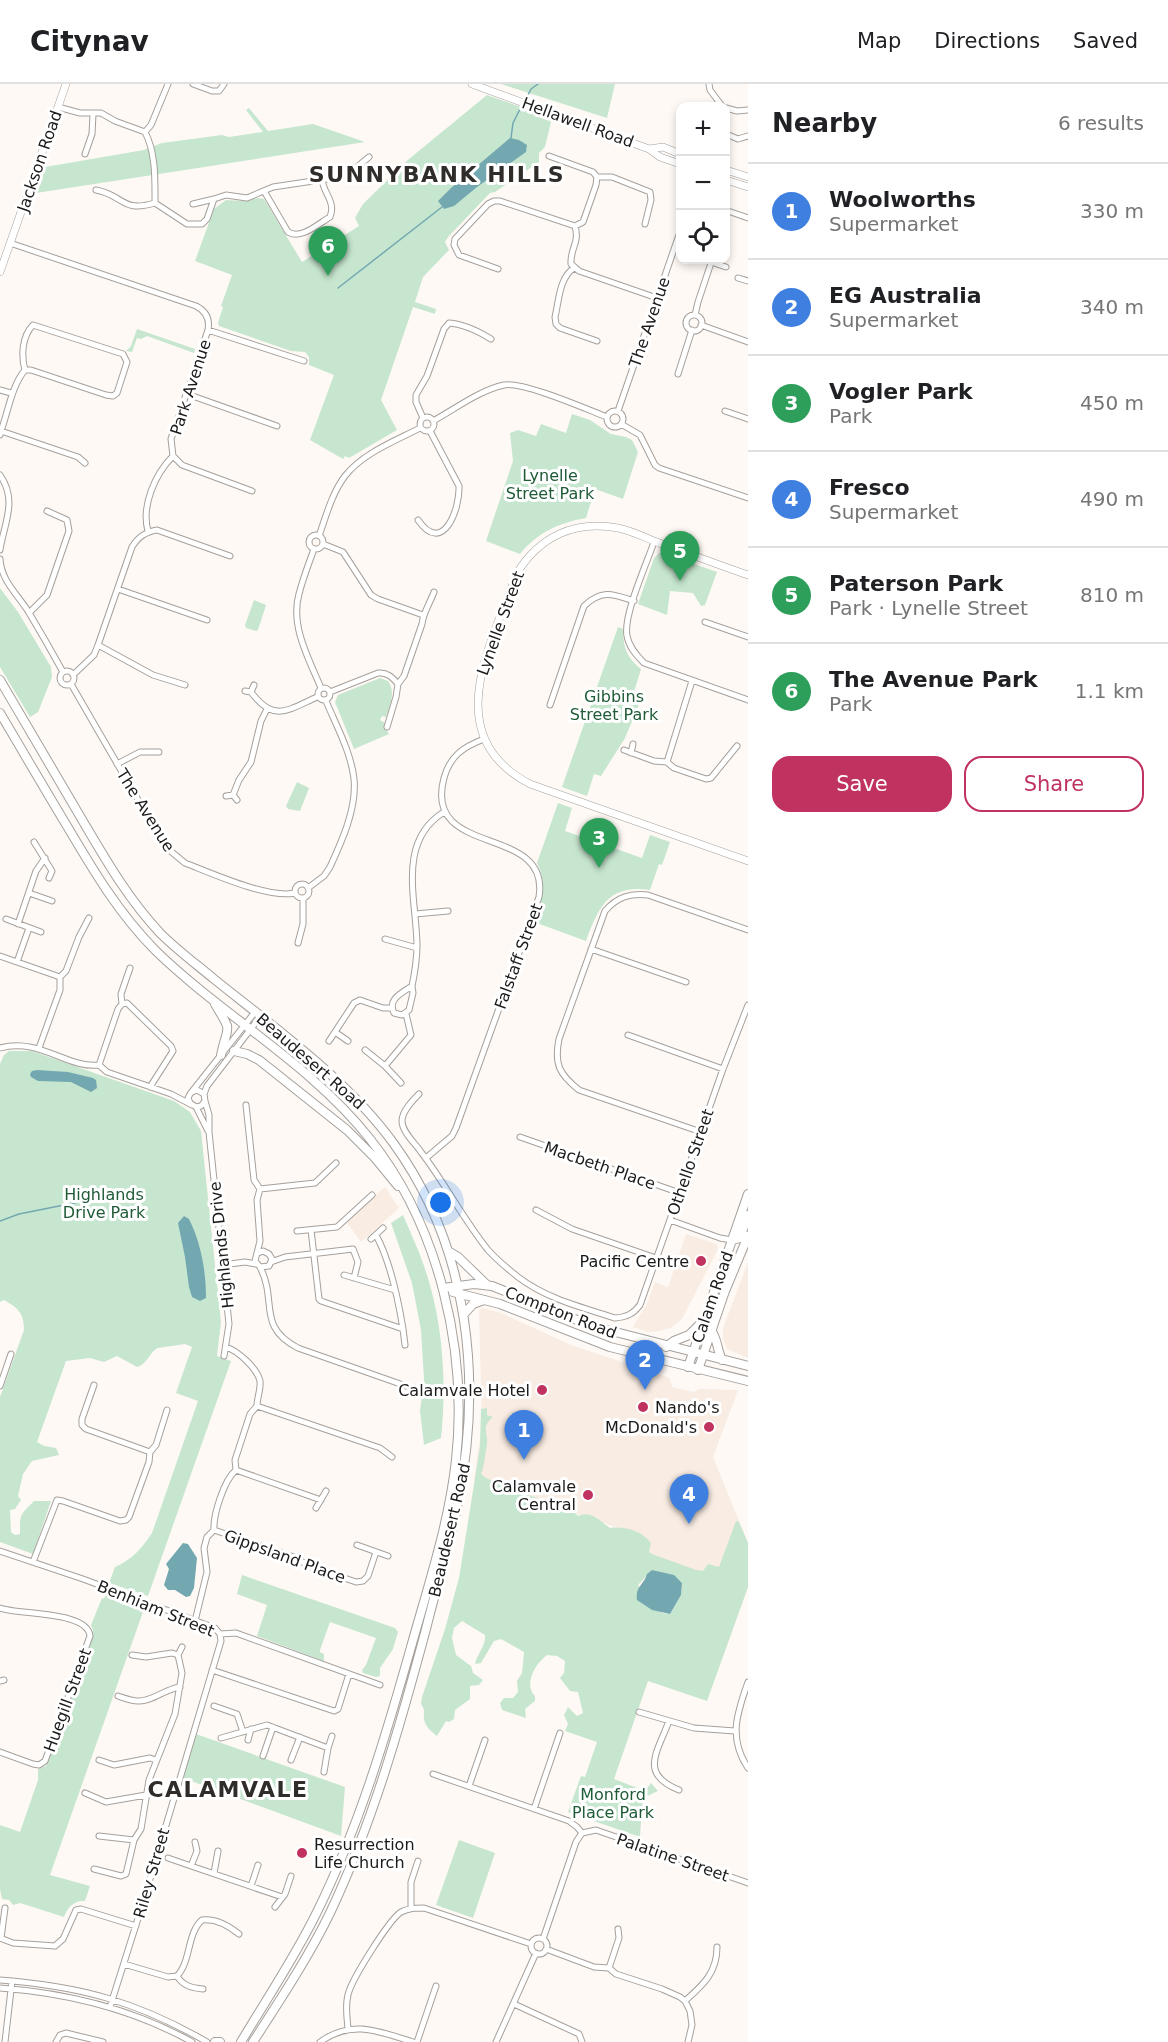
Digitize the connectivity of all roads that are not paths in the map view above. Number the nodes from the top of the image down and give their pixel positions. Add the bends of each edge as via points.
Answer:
1 (66, 84) edge
2 (168, 84) edge
3 (193, 84) edge
4 (224, 84) edge
5 (472, 84) edge
6 (709, 84) edge
7 (486, 86) edge
8 (720, 102) edge
9 (58, 107) junction
10 (730, 109) edge
11 (748, 110) edge
12 (93, 114) junction
13 (145, 132) junction
14 (730, 136) edge
15 (748, 136) edge
16 (649, 149) junction
17 (676, 152) edge
18 (85, 154) dead end
19 (549, 156) dead end
20 (369, 157) dead end
21 (676, 162) edge
22 (730, 171) edge
23 (597, 177) junction
24 (748, 177) edge
25 (322, 180) junction
26 (730, 181) edge
27 (748, 187) edge
28 (96, 190) dead end
29 (264, 191) junction
30 (214, 199) junction
31 (155, 203) junction
32 (193, 204) dead end
33 (730, 212) edge
34 (748, 218) edge
35 (645, 224) dead end
36 (575, 226) junction
37 (10, 243) junction
38 (676, 246) edge
39 (710, 264) edge
40 (718, 264) edge
41 (726, 267) dead end
42 (574, 268) junction
43 (498, 269) dead end
44 (0, 272) edge
45 (738, 278) dead end
46 (748, 281) edge
47 (657, 298) junction
48 (695, 315) junction
49 (701, 325) junction
50 (208, 330) junction
51 (692, 330) junction
52 (491, 339) dead end
53 (597, 341) dead end
54 (748, 342) edge
55 (304, 361) dead end
56 (25, 370) junction
57 (678, 374) dead end
58 (0, 390) edge
59 (10, 393) junction
60 (187, 394) junction
61 (618, 411) junction
62 (725, 411) dead end
63 (607, 417) junction
64 (423, 418) junction
65 (748, 419) edge
66 (433, 421) junction
67 (621, 424) junction
68 (276, 426) dead end
69 (420, 428) junction
70 (430, 431) junction
71 (1, 433) edge
72 (173, 456) junction
73 (85, 463) dead end
74 (0, 475) edge
75 (252, 490) dead end
76 (748, 498) edge
77 (47, 512) dead end
78 (418, 520) dead end
79 (148, 531) junction
80 (319, 536) junction
81 (654, 542) junction
82 (323, 544) junction
83 (314, 549) junction
84 (0, 550) edge
85 (230, 556) dead end
86 (0, 559) edge
87 (748, 575) edge
88 (118, 589) junction
89 (434, 592) dead end
90 (634, 601) junction
91 (29, 613) junction
92 (423, 615) junction
93 (207, 620) dead end
94 (705, 622) dead end
95 (748, 637) edge
96 (98, 645) junction
97 (63, 672) junction
98 (73, 675) junction
99 (0, 680) edge
100 (692, 681) junction
101 (71, 684) junction
102 (398, 684) junction
103 (185, 685) dead end
104 (254, 685) dead end
105 (321, 688) junction
106 (330, 692) junction
107 (317, 697) junction
108 (748, 700) edge
109 (326, 701) junction
110 (550, 705) dead end
111 (267, 709) junction
112 (0, 712) edge
113 (387, 727) dead end
114 (484, 739) junction
115 (633, 744) dead end
116 (737, 746) dead end
117 (624, 750) dead end
118 (159, 752) dead end
119 (631, 753) junction
120 (667, 762) junction
121 (117, 764) junction
122 (225, 796) dead end
123 (444, 812) junction
124 (34, 842) dead end
125 (45, 858) junction
126 (748, 861) edge
127 (50, 878) dead end
128 (308, 888) junction
129 (29, 893) junction
130 (295, 893) junction
131 (303, 898) junction
132 (52, 901) dead end
133 (448, 911) dead end
134 (415, 914) junction
135 (89, 918) dead end
136 (6, 919) dead end
137 (18, 924) junction
138 (29, 928) junction
139 (748, 930) edge
140 (41, 932) dead end
141 (385, 939) dead end
142 (298, 943) dead end
143 (417, 948) junction
144 (591, 949) junction
145 (0, 956) edge
146 (17, 962) junction
147 (130, 968) dead end
148 (60, 977) junction
149 (686, 982) dead end
150 (412, 986) junction
151 (210, 997) junction
152 (122, 1004) junction
153 (748, 1005) edge
154 (392, 1008) junction
155 (406, 1014) junction
156 (258, 1015) junction
157 (740, 1023) junction
158 (748, 1025) edge
159 (248, 1027) junction
160 (335, 1032) junction
161 (628, 1035) dead end
162 (329, 1041) dead end
163 (348, 1041) dead end
164 (0, 1048) edge
165 (39, 1048) junction
166 (365, 1050) dead end
167 (234, 1051) junction
168 (220, 1055) junction
169 (99, 1065) junction
170 (385, 1066) junction
171 (723, 1069) junction
172 (401, 1083) dead end
173 (150, 1087) junction
174 (191, 1093) junction
175 (171, 1094) junction
176 (204, 1094) junction
177 (419, 1094) dead end
178 (205, 1101) junction
179 (246, 1105) dead end
180 (194, 1106) junction
181 (209, 1132) junction
182 (701, 1132) junction
183 (520, 1137) dead end
184 (426, 1158) junction
185 (336, 1163) dead end
186 (260, 1189) junction
187 (405, 1192) junction
188 (680, 1193) junction
189 (748, 1194) edge
190 (372, 1195) dead end
191 (536, 1210) dead end
192 (748, 1215) edge
193 (670, 1220) junction
194 (383, 1228) dead end
195 (311, 1230) junction
196 (297, 1231) dead end
197 (748, 1236) edge
198 (732, 1240) junction
199 (261, 1241) junction
200 (448, 1251) junction
201 (268, 1253) junction
202 (314, 1253) junction
203 (257, 1255) junction
204 (285, 1257) junction
205 (656, 1258) junction
206 (245, 1262) junction
207 (222, 1264) junction
208 (270, 1264) junction
209 (258, 1265) junction
210 (344, 1275) dead end
211 (266, 1278) junction
212 (354, 1278) junction
213 (487, 1285) junction
214 (395, 1290) junction
215 (444, 1290) junction
216 (459, 1290) junction
217 (484, 1300) junction
218 (464, 1314) junction
219 (702, 1322) junction
220 (403, 1329) junction
221 (711, 1330) junction
222 (405, 1345) dead end
223 (226, 1347) junction
224 (666, 1347) junction
225 (692, 1353) junction
226 (11, 1354) dead end
227 (703, 1355) junction
228 (224, 1356) dead end
229 (722, 1360) junction
230 (748, 1366) edge
231 (688, 1367) junction
232 (699, 1370) junction
233 (748, 1381) edge
234 (94, 1385) dead end
235 (0, 1386) edge
236 (406, 1386) dead end
237 (257, 1406) junction
238 (167, 1410) dead end
239 (150, 1452) junction
240 (392, 1457) dead end
241 (236, 1470) junction
242 (326, 1491) dead end
243 (321, 1500) junction
244 (316, 1509) dead end
245 (214, 1530) junction
246 (357, 1545) dead end
247 (0, 1551) edge
248 (376, 1552) junction
249 (388, 1556) dead end
250 (33, 1562) junction
251 (0, 1608) edge
252 (195, 1621) junction
253 (220, 1634) junction
254 (182, 1647) dead end
255 (132, 1655) dead end
256 (178, 1655) junction
257 (212, 1670) junction
258 (349, 1674) junction
259 (748, 1682) edge
260 (380, 1685) dead end
261 (180, 1688) junction
262 (118, 1696) dead end
263 (214, 1706) dead end
264 (639, 1712) dead end
265 (669, 1721) junction
266 (273, 1727) junction
267 (251, 1729) junction
268 (735, 1731) junction
269 (243, 1732) junction
270 (560, 1733) dead end
271 (332, 1736) dead end
272 (300, 1737) junction
273 (221, 1738) dead end
274 (248, 1740) dead end
275 (485, 1740) dead end
276 (328, 1748) junction
277 (0, 1752) edge
278 (263, 1756) dead end
279 (99, 1760) dead end
280 (156, 1760) junction
281 (291, 1760) dead end
282 (748, 1768) edge
283 (324, 1772) dead end
284 (432, 1774) dead end
285 (469, 1786) junction
286 (679, 1790) dead end
287 (85, 1793) dead end
288 (146, 1795) junction
289 (534, 1809) junction
290 (582, 1833) junction
291 (99, 1836) dead end
292 (134, 1840) junction
293 (195, 1842) dead end
294 (218, 1851) dead end
295 (168, 1858) dead end
296 (418, 1861) dead end
297 (258, 1865) dead end
298 (191, 1866) junction
299 (94, 1869) dead end
300 (214, 1873) junction
301 (291, 1875) dead end
302 (748, 1883) edge
303 (251, 1886) junction
304 (282, 1897) junction
305 (275, 1907) dead end
306 (4, 1908) dead end
307 (411, 1908) junction
308 (136, 1926) junction
309 (618, 1929) dead end
310 (239, 1934) dead end
311 (0, 1938) edge
312 (543, 1939) junction
313 (531, 1944) junction
314 (717, 1947) dead end
315 (546, 1949) junction
316 (536, 1953) junction
317 (124, 1964) junction
318 (609, 1968) junction
319 (177, 1976) junction
320 (0, 1980) edge
321 (12, 1981) junction
322 (436, 1986) dead end
323 (0, 1988) edge
324 (10, 1989) junction
325 (203, 1989) dead end
326 (112, 1999) junction
327 (685, 2001) junction
328 (514, 2004) junction
329 (110, 2007) junction
330 (348, 2028) junction
331 (5, 2042) edge
332 (56, 2042) edge
333 (103, 2042) edge
334 (192, 2042) edge
335 (207, 2042) edge
336 (215, 2042) edge
337 (220, 2042) edge
338 (241, 2042) edge
339 (253, 2042) edge
340 (320, 2042) edge
341 (413, 2042) edge
342 (417, 2042) edge
343 (496, 2042) edge
344 (582, 2042) edge
345 (688, 2042) edge

1 - 9 street, Jackson Road
2 - 13 street via 152,125
3 - 4 street via 212,91 219,91
5 - 7 street, Hellawell Road
6 - 8 street
7 - 16 street, Hellawell Road
9 - 12 street
9 - 37 street, Jackson Road
10 - 11 street
12 - 13 street via 107,115
12 - 18 street
13 - 31 street via 154,165
14 - 15 street via 738,139
16 - 17 street, Hellawell Road via 663,147
16 - 21 street, Hellawell Road
19 - 23 street
20 - 25 street via 351,172
22 - 24 street
23 - 35 street via 612,177 650,192
23 - 36 street via 583,222
25 - 29 street
25 - 29 street via 333,205 330,217 300,235 288,232
26 - 27 street
28 - 31 street via 135,207
29 - 30 street via 247,198 225,195
30 - 31 street via 207,219 195,225
30 - 32 street
33 - 34 street
36 - 42 street via 578,236 571,258
36 - 43 street via 493,201 455,239 454,245 459,255
37 - 44 street, Jackson Road
37 - 50 street, Park Avenue via 196,306 205,313
38 - 47 street, The Avenue
39 - 48 street
40 - 41 street
42 - 47 street
42 - 53 street via 564,278 556,324
45 - 46 street
47 - 61 street, The Avenue
48 - 49 street via 701,319
48 - 51 street via 687,322
49 - 51 street
49 - 54 street
50 - 55 street
50 - 60 street, Park Avenue
51 - 57 street
52 - 64 street via 449,323 416,395
56 - 56 street via 113,396 127,362 123,354 33,325 23,345
56 - 59 street
58 - 59 street
59 - 71 street via 11,403
60 - 68 street
60 - 72 street, Park Avenue via 171,439
61 - 63 street via 611,411
61 - 67 street via 623,417
62 - 65 street
63 - 66 street via 507,384
63 - 67 street via 611,426
64 - 66 street
64 - 69 street
66 - 70 street
67 - 76 street via 640,435 659,468
69 - 70 street
69 - 80 street via 373,453 346,475
70 - 78 street via 459,493 450,525 444,532 427,530
71 - 73 street via 78,457
72 - 75 street via 182,465
72 - 79 street, Park Avenue via 160,471 146,508
74 - 84 street via 10,500
77 - 91 street via 67,520 69,531 47,595
79 - 85 street via 157,530
79 - 88 street via 132,547
80 - 82 street
80 - 83 street via 310,541
81 - 87 street, Lynelle Street
81 - 90 street
81 - 114 street, Lynelle Street via 620,529 594,526 572,529 546,540 526,559 517,573 480,673 477,711
82 - 83 street
82 - 92 street via 343,552 371,595
83 - 105 street via 298,595 297,610 303,645
86 - 91 street via 8,584
88 - 93 street
88 - 96 street
89 - 92 street
90 - 100 street via 627,637 634,654 644,663
90 - 110 street via 613,594 601,595 584,606
91 - 97 street
92 - 102 street
94 - 95 street
96 - 98 street via 94,655
96 - 103 street via 153,675
97 - 98 street
97 - 101 street via 61,681
98 - 101 street
99 - 156 main road, Beaudesert Road via 114,874 137,906 174,946
100 - 108 street
100 - 120 street
101 - 121 street, The Avenue
102 - 106 street via 380,673
102 - 113 street
104 - 111 street via 248,692
105 - 106 street
105 - 107 street
106 - 109 street
107 - 109 street
107 - 111 street via 284,712
109 - 128 street via 351,763 354,798 330,867
111 - 122 street via 251,762 239,780 235,797
112 - 151 main road, Beaudesert Road via 116,905 158,952
114 - 123 street via 465,746 450,760 441,790
114 - 126 street, Lynelle Street via 505,767 530,784
115 - 119 street
116 - 120 street via 711,778 674,768
117 - 119 street
118 - 121 street via 140,752
119 - 120 street via 654,762
121 - 130 street, The Avenue via 162,841 184,863 264,891
123 - 134 street via 425,827 415,853
123 - 184 street, Falstaff Street via 463,832 522,855 534,866 541,886 456,1128
124 - 125 street
125 - 127 street via 52,871
125 - 129 street
128 - 130 street via 300,884
128 - 131 street
129 - 132 street
129 - 137 street
130 - 131 street
131 - 142 street
133 - 134 street
134 - 143 street
135 - 148 street
136 - 137 street
137 - 138 street
138 - 140 street
138 - 146 street
139 - 144 street via 636,894 611,904
141 - 143 street
143 - 150 street
144 - 149 street
144 - 182 street via 559,1039 559,1070 579,1090
145 - 146 street
146 - 148 street
147 - 152 street via 121,994
148 - 165 street via 60,990
150 - 154 street via 394,999
150 - 155 street via 412,1001
151 - 159 main road, Beaudesert Road
151 - 168 main road via 228,1026
152 - 169 street
152 - 173 street via 131,1006 173,1051
153 - 157 street, Othello Street
154 - 155 street via 394,1013
154 - 160 street via 360,1000
155 - 170 street via 411,1035
156 - 159 street
156 - 200 main road, Beaudesert Road via 346,1088 386,1133 422,1187
157 - 158 street
157 - 171 street, Othello Street
159 - 167 street
159 - 168 street
159 - 187 main road, Beaudesert Road via 344,1109
160 - 162 street
160 - 163 street
161 - 171 street
164 - 165 street
165 - 169 street via 86,1065
166 - 170 street
167 - 176 street
167 - 187 main road via 259,1060 347,1130
168 - 174 street
169 - 173 street via 107,1072
170 - 172 street
171 - 182 street, Othello Street
173 - 175 street
174 - 175 street
174 - 176 street via 197,1090
174 - 180 street via 188,1098
175 - 180 street
176 - 178 street
177 - 184 street via 402,1121
178 - 180 street
178 - 181 street, Highlands Drive
179 - 186 street via 254,1180
180 - 181 street, Highlands Drive
181 - 207 street, Highlands Drive
182 - 188 street, Othello Street
183 - 188 street, Macbeth Place
184 - 205 street, Othello Street via 488,1250 520,1279 543,1293 615,1318 629,1316 640,1305
185 - 186 street via 315,1183
186 - 199 street via 257,1200
187 - 215 main road, Beaudesert Road via 425,1234
188 - 193 street, Othello Street
189 - 198 main road, Calam Road
190 - 195 street via 337,1227
191 - 205 street via 572,1229
192 - 198 main road via 740,1238
193 - 198 street
193 - 205 street, Othello Street
194 - 214 street via 374,1237 382,1246
195 - 196 street
195 - 202 street
197 - 221 main road, Calam Road
198 - 219 main road, Calam Road
199 - 201 street
199 - 203 street
200 - 213 main road
200 - 216 main road, Beaudesert Road
201 - 203 street
201 - 204 street
201 - 208 street
202 - 204 street
202 - 212 street via 353,1249 358,1262
202 - 220 street via 321,1301
203 - 206 street
203 - 209 street
204 - 208 street
206 - 207 street
206 - 209 street
207 - 223 street, Highlands Drive via 229,1324
208 - 209 street
208 - 211 street
209 - 211 street
210 - 212 street
211 - 236 street via 270,1318 284,1340
212 - 214 street
213 - 216 main road, Compton Road via 474,1284
213 - 224 main road, Compton Road via 582,1323
214 - 220 street
215 - 216 main road, Compton Road
215 - 338 main road, Beaudesert Road via 456,1372 458,1430 450,1498 436,1560 381,1752 351,1837 304,1938
216 - 217 main road, Compton Road
216 - 218 main road, Beaudesert Road
217 - 218 main road via 473,1304
217 - 231 main road, Compton Road via 601,1344
218 - 339 main road, Beaudesert Road via 470,1402 463,1474 396,1740 364,1836 328,1915
219 - 224 main road via 689,1335
219 - 225 main road, Calam Road
220 - 222 street
221 - 227 main road, Calam Road
221 - 229 main road
223 - 228 street, Highlands Drive
223 - 237 street via 237,1352 259,1379
224 - 225 main road, Compton Road
225 - 227 main road, Compton Road
225 - 231 main road, Calam Road
226 - 235 street
227 - 229 main road, Compton Road
227 - 232 main road, Calam Road
229 - 230 main road, Compton Road
231 - 232 main road, Compton Road
232 - 233 main road, Compton Road
234 - 239 street via 82,1425
237 - 240 street via 380,1448
237 - 241 street via 250,1414 235,1460
238 - 239 street
239 - 250 street via 126,1520 57,1500
241 - 243 street
241 - 245 street via 228,1477
242 - 243 street
243 - 244 street
245 - 248 street, Gippsland Place via 356,1582 368,1576
245 - 252 street via 204,1548 207,1572
246 - 248 street
247 - 250 street, Benhiam Street
248 - 249 street
250 - 252 street, Benhiam Street
251 - 277 street, Huegill Street via 59,1616 85,1624 90,1631 45,1761 39,1765
252 - 253 street, Benhiam Street via 215,1628
253 - 257 street, Riley Street
253 - 258 street, Benhiam Street via 237,1634
254 - 256 street
255 - 256 street
256 - 261 street
257 - 258 street via 334,1711
257 - 308 street, Riley Street
258 - 260 street, Benhiam Street
259 - 268 street
261 - 262 street via 169,1688 144,1701
261 - 280 street via 175,1714
263 - 269 street via 237,1714
264 - 265 street
265 - 268 street via 694,1728
265 - 286 street via 654,1771 660,1781
266 - 267 street
266 - 272 street
266 - 278 street
267 - 269 street
267 - 274 street
268 - 282 street
269 - 273 street
270 - 289 street
271 - 276 street
272 - 276 street
272 - 281 street
275 - 285 street
276 - 283 street
279 - 280 street via 114,1765
280 - 288 street
284 - 285 street, Palatine Street
285 - 289 street, Palatine Street
287 - 288 street via 106,1802
288 - 292 street via 141,1829
289 - 290 street, Palatine Street via 575,1824
290 - 302 street, Palatine Street via 596,1830
290 - 312 street
291 - 292 street
292 - 299 street via 126,1874
293 - 298 street via 197,1851
294 - 300 street
295 - 298 street
296 - 307 street via 411,1882
297 - 303 street
298 - 300 street
300 - 303 street
301 - 304 street
303 - 304 street
304 - 305 street
306 - 311 street
307 - 313 street via 424,1908
307 - 330 street via 390,1923 351,1985 347,1997
308 - 311 street via 81,1909 76,1910 55,1946 13,1943
308 - 317 street, Riley Street
309 - 318 street
310 - 319 street via 230,1926 202,1920
312 - 313 street via 535,1939
312 - 315 street
313 - 316 street
314 - 327 street via 711,1975
315 - 316 street
315 - 318 street via 594,1967
316 - 328 street
317 - 319 street
317 - 326 street, Riley Street
318 - 327 street
319 - 325 street via 181,1983
320 - 321 street
321 - 324 street
321 - 326 street
322 - 342 street
323 - 324 street
324 - 329 street
324 - 331 street
326 - 329 street, Riley Street
326 - 335 street via 158,2015
327 - 345 street via 692,2025
328 - 343 street
328 - 344 street via 579,2034
329 - 334 street
330 - 340 street
330 - 341 street via 378,2031
332 - 333 street via 66,2033
336 - 337 main road

